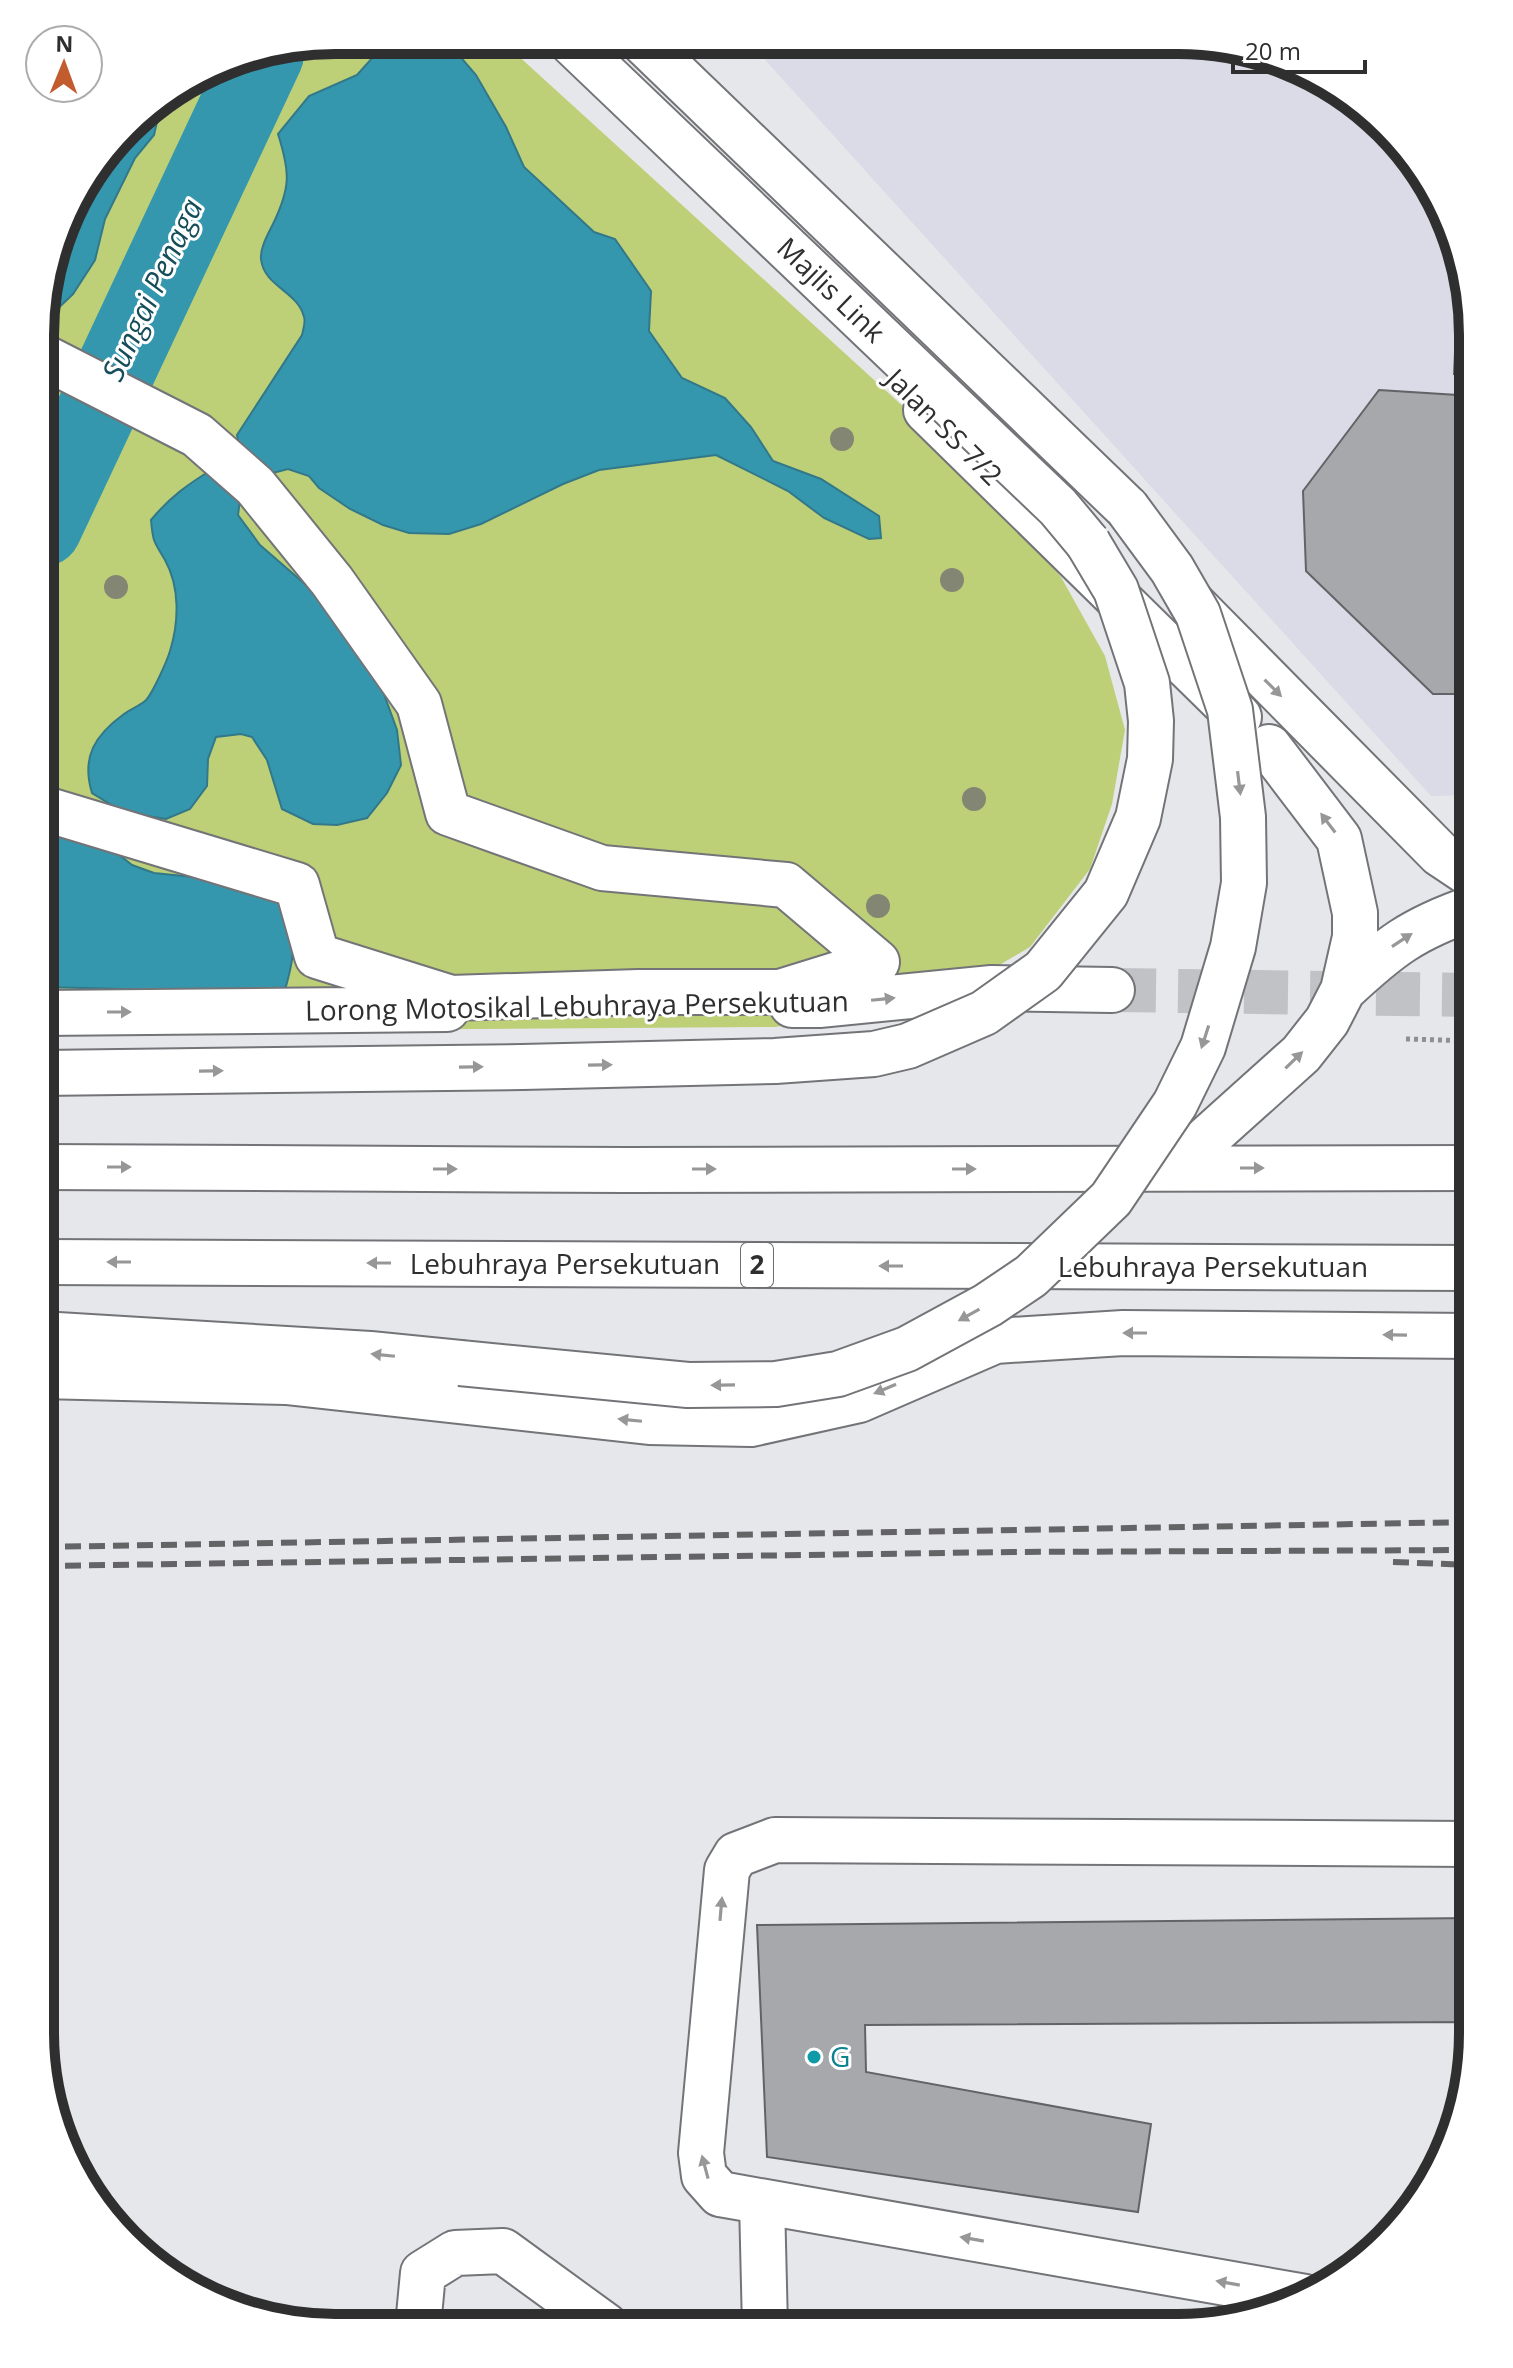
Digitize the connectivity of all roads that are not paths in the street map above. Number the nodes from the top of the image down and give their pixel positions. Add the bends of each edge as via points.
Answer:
1 (563, 55) edge
2 (584, 55) edge
3 (646, 55) edge
4 (646, 55) edge
5 (881, 281) junction
6 (837, 322) junction
7 (60, 366) edge
8 (1163, 644) junction
9 (54, 812) edge
10 (1459, 857) edge
11 (1459, 913) edge
12 (992, 988) junction
13 (1112, 990) tunnel mouth
14 (1343, 990) junction
15 (54, 1013) edge
16 (54, 1073) edge
17 (54, 1167) edge
18 (1174, 1168) junction
19 (1459, 1168) edge
20 (54, 1262) edge
21 (1458, 1268) edge
22 (54, 1335) edge
23 (1458, 1336) edge
24 (54, 1376) edge
25 (1458, 1844) edge
26 (762, 2219) junction
27 (1283, 2294) edge
28 (419, 2314) edge
29 (590, 2314) edge
30 (765, 2314) edge

1 - 6 main road, Jalan SS 7/2
16 -> 2 main road, Majlis Link, bridge via 775,1061 874,1054 908,1046 984,1013 1043,971 1106,893 1138,818 1150,759 1151,721 1147,683 1116,590 1088,543 1058,507
3 - 5 main road
4 -> 22 main road, Majlis Link, bridge via 1127,508 1198,614 1230,710 1243,817 1244,883 1233,947 1203,1047 1175,1104 1111,1199 1031,1276 907,1349 838,1374 776,1384 688,1385 370,1354
5 - 6 main road
5 -> 10 main road via 973,368 1218,632
6 - 8 main road, Jalan SS 7/2
7 - 9 main road via 197,435 255,486 332,581 419,704 448,813 602,868 786,885 877,962 780,992 451,998 317,956 297,885
8 - 12 main road via 1123,822 1089,891 1063,928
14 -> 8 main road, Jalan SS 7/2 via 1355,913 1339,839 1269,747
14 -> 11 main road via 1400,940
12 - 13 main road, Lorong Motosikal Lebuhraya Persekutuan
15 -> 12 main road, Lorong Motosikal Lebuhraya Persekutuan via 819,1005
18 -> 14 main road via 1301,1054
17 -> 18 main road
18 -> 19 main road
21 -> 20 main road, Lebuhraya Persekutuan / 2
23 -> 24 main road via 1123,1333 995,1341 859,1400 751,1424 649,1422 286,1382
26 -> 25 main road via 720,2194 704,2176 701,2153 723,1886 736,1855 775,1840
27 -> 26 main road
26 - 30 main road
28 - 29 main road via 423,2273 455,2253 503,2251

